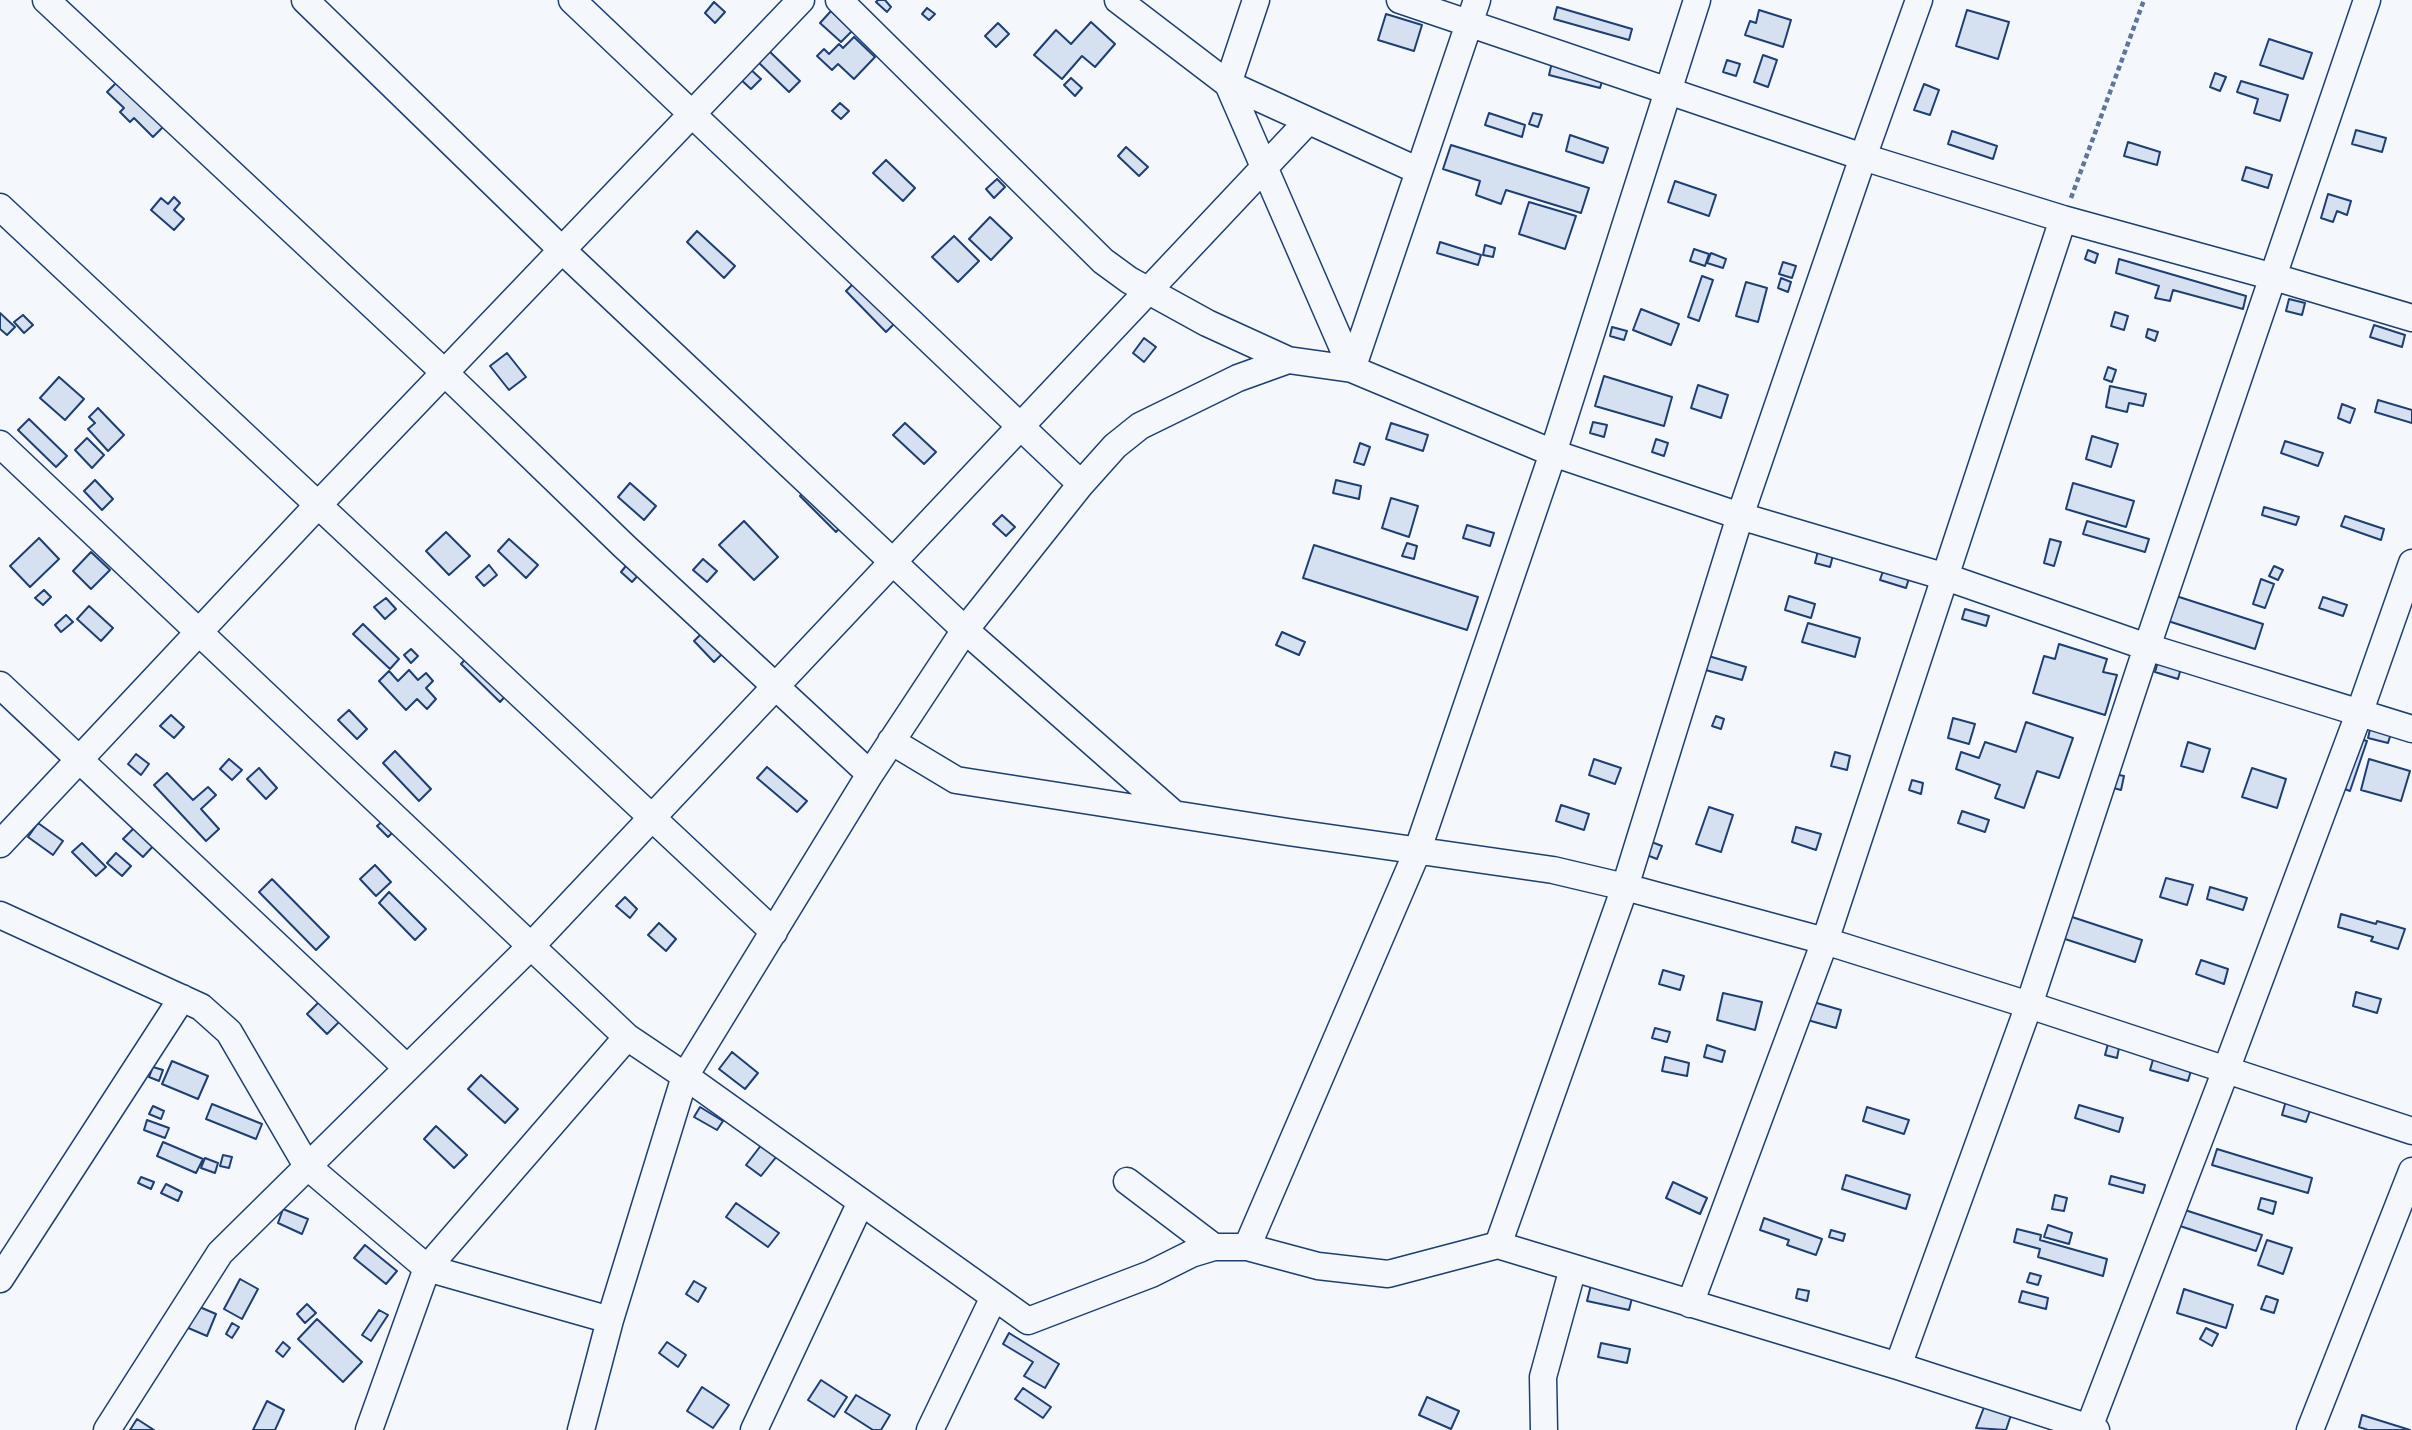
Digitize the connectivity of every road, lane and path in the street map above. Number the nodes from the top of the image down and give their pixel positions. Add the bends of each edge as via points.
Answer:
1 (46, 0) edge
2 (305, 0) edge
3 (572, 0) edge
4 (801, 0) edge
5 (839, 0) edge
6 (1118, 0) edge
7 (1256, 0) edge
8 (1400, 0) edge
9 (1697, 0) edge
10 (1919, 0) edge
11 (2144, 0) edge
12 (2367, 0) edge
13 (1473, 12) edge
14 (1228, 84) junction
15 (1667, 91) junction
16 (692, 114) junction
17 (1308, 121) junction
18 (1863, 157) junction
19 (1264, 167) junction
20 (1419, 171) junction
21 (0, 207) edge
22 (2063, 219) junction
23 (562, 250) junction
24 (2274, 277) junction
25 (1148, 290) junction
26 (2412, 318) edge
27 (1288, 360) junction
28 (1352, 369) junction
29 (445, 373) junction
30 (1021, 426) junction
31 (0, 444) edge
32 (1553, 453) junction
33 (1081, 484) junction
34 (318, 505) junction
35 (1740, 516) junction
36 (892, 562) junction
37 (2412, 563) edge
38 (1945, 577) junction
39 (965, 630) junction
40 (200, 631) junction
41 (2147, 647) junction
42 (0, 685) edge
43 (775, 686) junction
44 (2360, 711) junction
45 (2412, 729) edge
46 (891, 741) junction
47 (79, 759) junction
48 (870, 774) junction
49 (1174, 814) junction
50 (651, 817) junction
51 (0, 844) edge
52 (1416, 852) junction
53 (1625, 887) junction
54 (0, 915) edge
55 (774, 932) junction
56 (1825, 941) junction
57 (532, 945) junction
58 (182, 998) junction
59 (2029, 1005) junction
60 (628, 1037) junction
61 (407, 1068) junction
62 (2226, 1070) junction
63 (685, 1076) junction
64 (2412, 1130) edge
65 (307, 1166) junction
66 (2412, 1171) edge
67 (1128, 1181) dead end
68 (861, 1202) junction
69 (1498, 1245) junction
70 (1214, 1247) junction
71 (1248, 1247) junction
72 (428, 1268) junction
73 (1573, 1268) junction
74 (0, 1279) edge
75 (994, 1297) junction
76 (1690, 1304) junction
77 (610, 1320) junction
78 (1898, 1366) junction
79 (2091, 1429) edge
80 (107, 1430) edge
81 (369, 1430) edge
82 (581, 1430) edge
83 (754, 1430) edge
84 (930, 1430) edge
85 (1544, 1430) edge
86 (2309, 1430) edge

1 - 29 street
2 - 23 street
3 - 16 street
4 - 16 street
5 - 25 street via 1103,261
6 - 14 street
7 - 14 street
8 - 13 street
9 - 15 street
10 - 18 street
11 - 22 path
12 - 24 street
13 - 15 street
13 - 20 street
14 - 17 street
14 - 19 street
15 - 18 street
15 - 32 street
16 - 23 street
16 - 30 street
17 - 19 street
17 - 20 street
18 - 22 street
18 - 35 street
19 - 25 street
19 - 28 street
20 - 28 street
21 - 34 street
22 - 24 street
22 - 38 street
23 - 29 street
23 - 36 street
24 - 26 street
24 - 41 street
25 - 27 street
25 - 30 street
27 - 28 street
27 - 33 street via 1238,378 1140,426
28 - 32 street
29 - 34 street
29 - 43 street
30 - 33 street
30 - 36 street
31 - 40 street
32 - 35 street
32 - 52 street
33 - 39 street
34 - 40 street
34 - 50 street
35 - 38 street
35 - 53 street
36 - 39 street
36 - 43 street
37 - 44 street
38 - 41 street
38 - 56 street
39 - 46 street
39 - 49 street
40 - 47 street
40 - 57 street
41 - 44 street
41 - 59 street
42 - 47 street
43 - 48 street
43 - 50 street
44 - 45 street
44 - 62 street
46 - 48 street
46 - 49 street via 956,780
47 - 51 street
47 - 61 street
48 - 55 street
49 - 52 street
50 - 55 street
50 - 57 street
52 - 53 street via 1553,870
52 - 71 street
53 - 56 street
53 - 69 street
54 - 58 street
55 - 63 street
56 - 59 street
56 - 76 street
57 - 60 street
57 - 61 street
58 - 65 street via 201,1007 229,1032
58 - 74 street
59 - 62 street
59 - 78 street
60 - 63 street
60 - 72 street
61 - 65 street
62 - 64 street
62 - 79 street
63 - 68 street
63 - 77 street
65 - 72 street
65 - 80 street via 220,1253
66 - 86 street
67 - 70 street
68 - 75 street
68 - 83 street
69 - 71 street via 1388,1274 1318,1266
69 - 73 street
70 - 71 street
70 - 75 street via 1028,1321
72 - 77 street
72 - 81 street
73 - 76 street
73 - 85 street via 1543,1377
75 - 84 street
76 - 78 street
77 - 82 street
78 - 79 street

